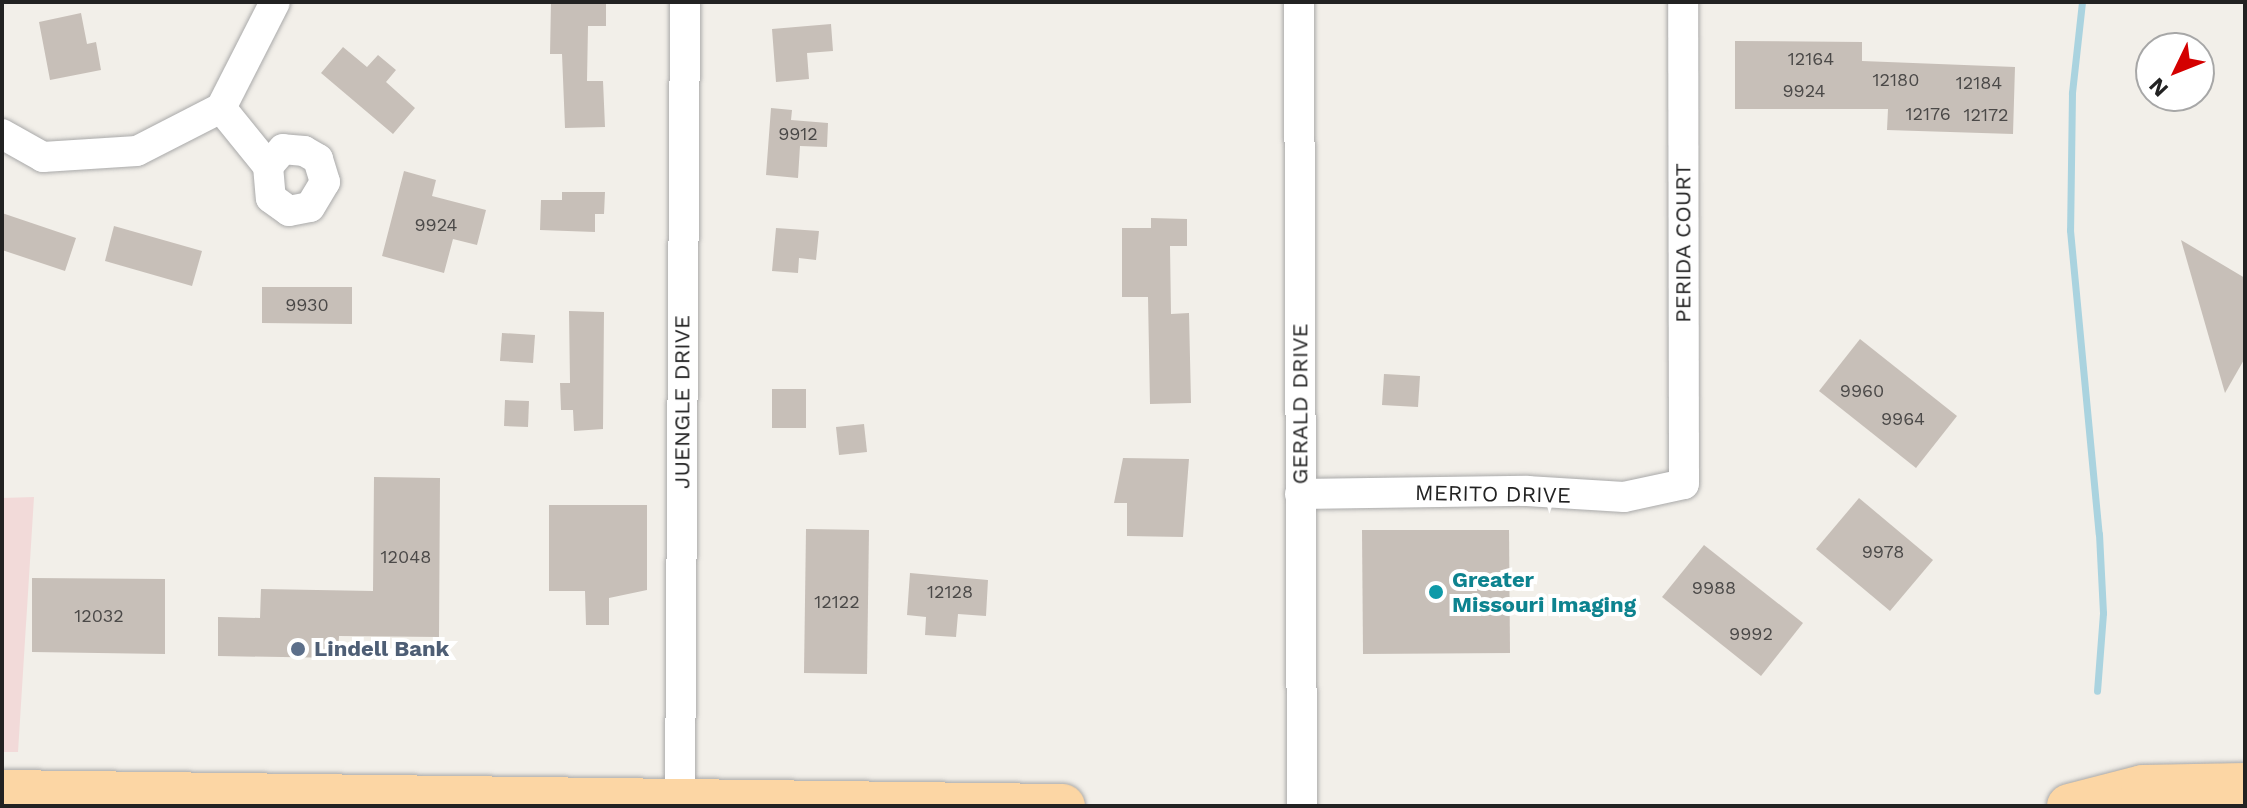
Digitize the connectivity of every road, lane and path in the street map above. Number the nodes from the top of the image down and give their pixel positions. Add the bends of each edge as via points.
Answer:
1 (275, 2) edge
2 (685, 2) edge
3 (1299, 2) edge
4 (1683, 2) edge
5 (221, 108) junction
6 (2, 134) edge
7 (268, 166) dead end
8 (1684, 484) joint
9 (1300, 494) junction
10 (2245, 785) edge
11 (2, 792) edge
12 (680, 801) junction
13 (1063, 806) edge
14 (1302, 806) edge
15 (2069, 806) edge

1 - 5 street
2 - 12 street, JUENGLE DRIVE
3 - 9 street, GERALD DRIVE
4 - 8 street, PERIDA COURT
5 - 6 street via 137,151 43,157
5 - 7 street
8 - 9 street, MERITO DRIVE via 1624,497 1527,491
9 - 14 street, GERALD DRIVE
10 - 15 main road via 2143,787
11 - 12 main road
12 - 13 main road

